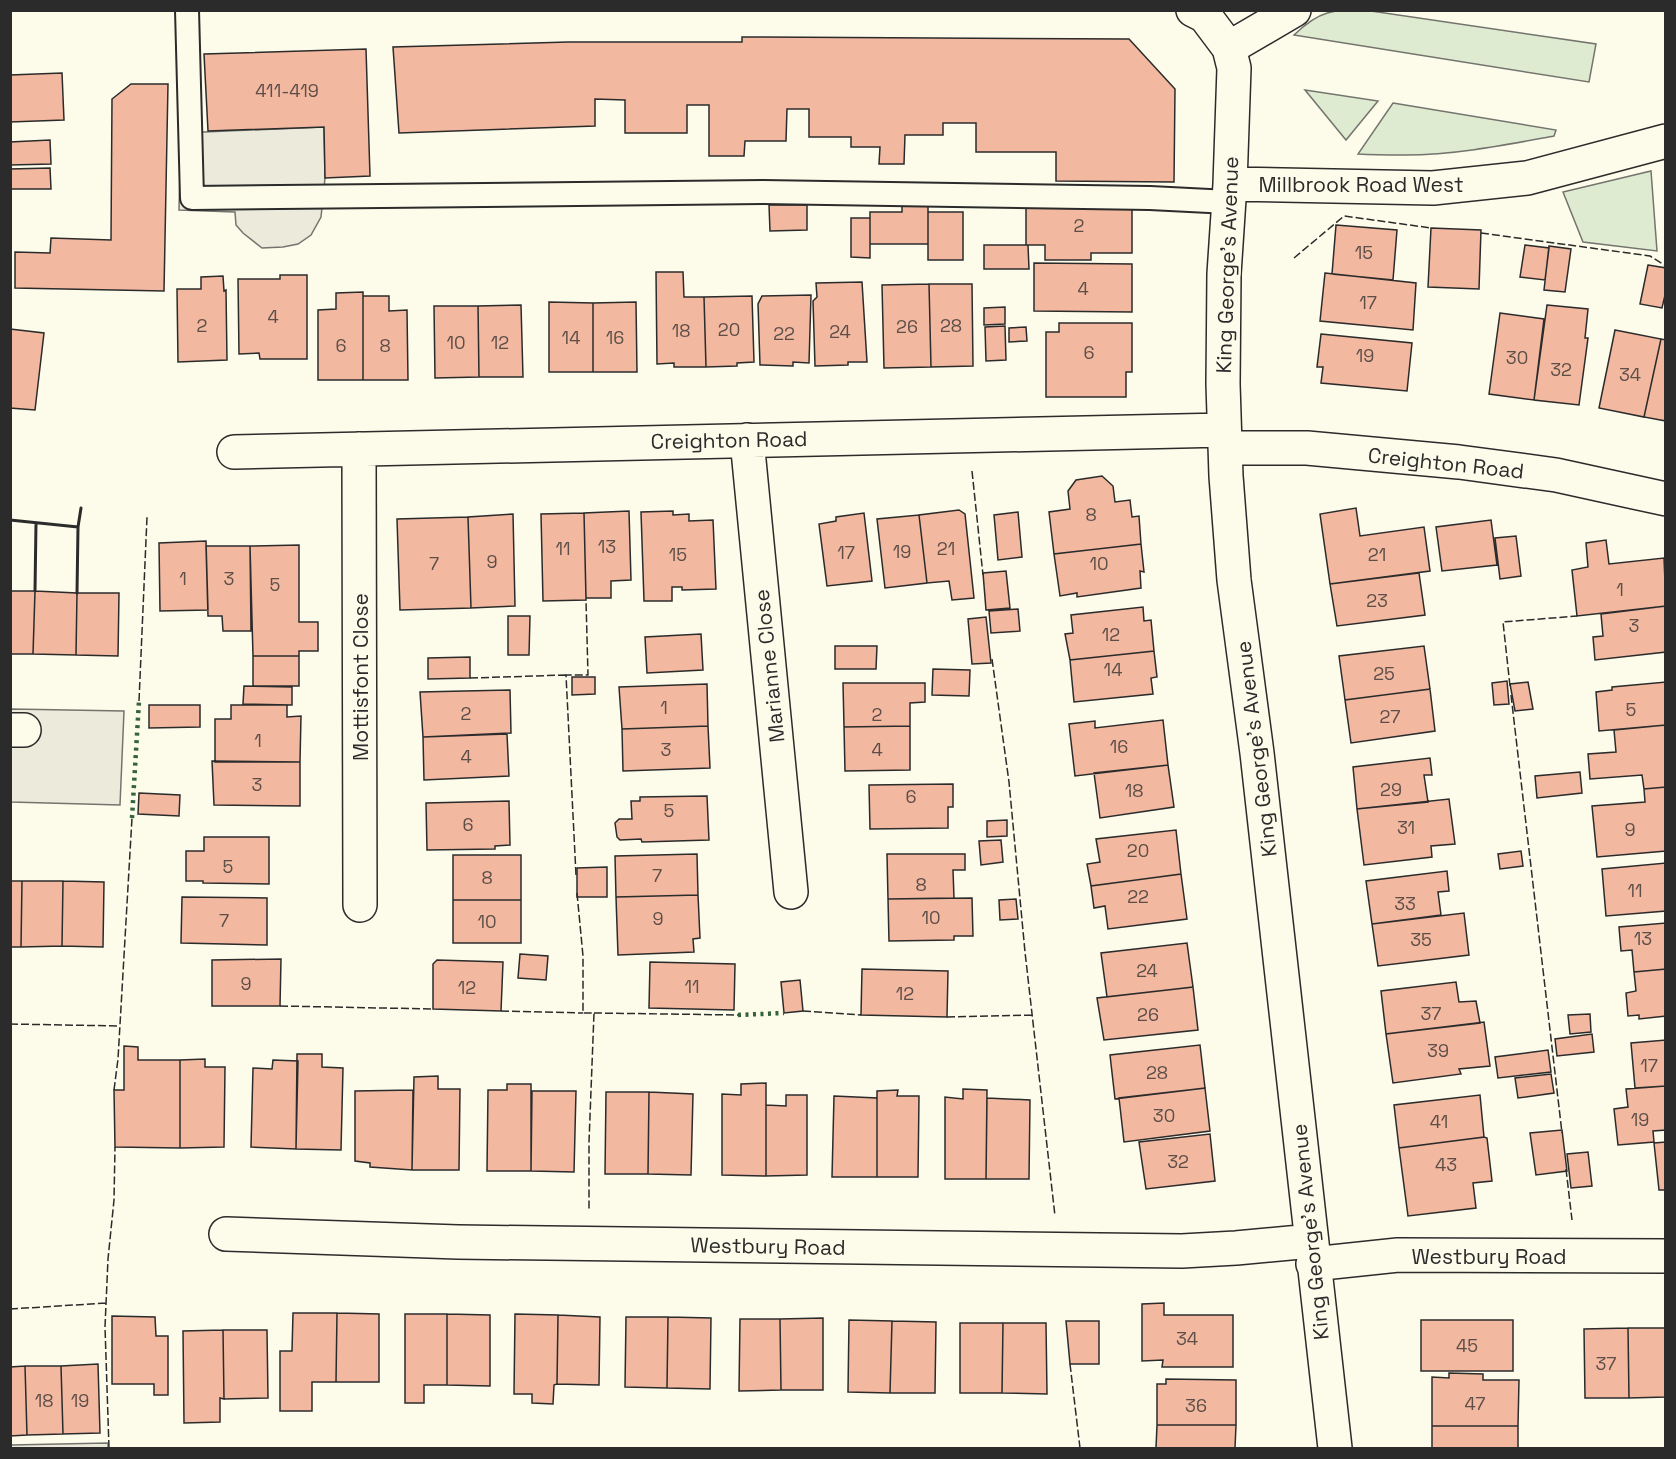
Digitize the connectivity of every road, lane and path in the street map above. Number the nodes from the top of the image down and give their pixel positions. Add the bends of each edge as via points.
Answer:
1 (187, 10) edge
2 (1193, 10) edge
3 (1294, 10) edge
4 (1229, 48) junction
5 (1665, 141) edge
6 (1230, 193) junction
7 (1224, 439) junction
8 (747, 440) junction
9 (360, 449) junction
10 (234, 453) dead end
11 (1665, 499) edge
12 (791, 892) dead end
13 (360, 905) dead end
14 (226, 1234) dead end
15 (1312, 1252) junction
16 (1665, 1256) edge
17 (1335, 1449) edge

1 - 6 lane via 192,198 763,192 1150,198
2 - 4 main road via 1205,16
3 - 4 main road
4 - 6 main road, King George's Avenue via 1234,68
5 - 6 main road, Millbrook Road West via 1527,178 1433,188
6 - 7 main road, King George's Avenue via 1224,274
7 - 8 main road, Creighton Road
7 - 11 main road, Creighton Road via 1557,475
7 - 15 main road, King George's Avenue via 1234,580
8 - 9 main road, Creighton Road
8 - 12 main road, Marianne Close
9 - 10 main road, Creighton Road
9 - 13 main road, Mottisfont Close
14 - 15 main road, Westbury Road via 458,1242 1182,1251 1236,1248
15 - 16 main road, Westbury Road via 1398,1256
15 - 17 main road, King George's Avenue

